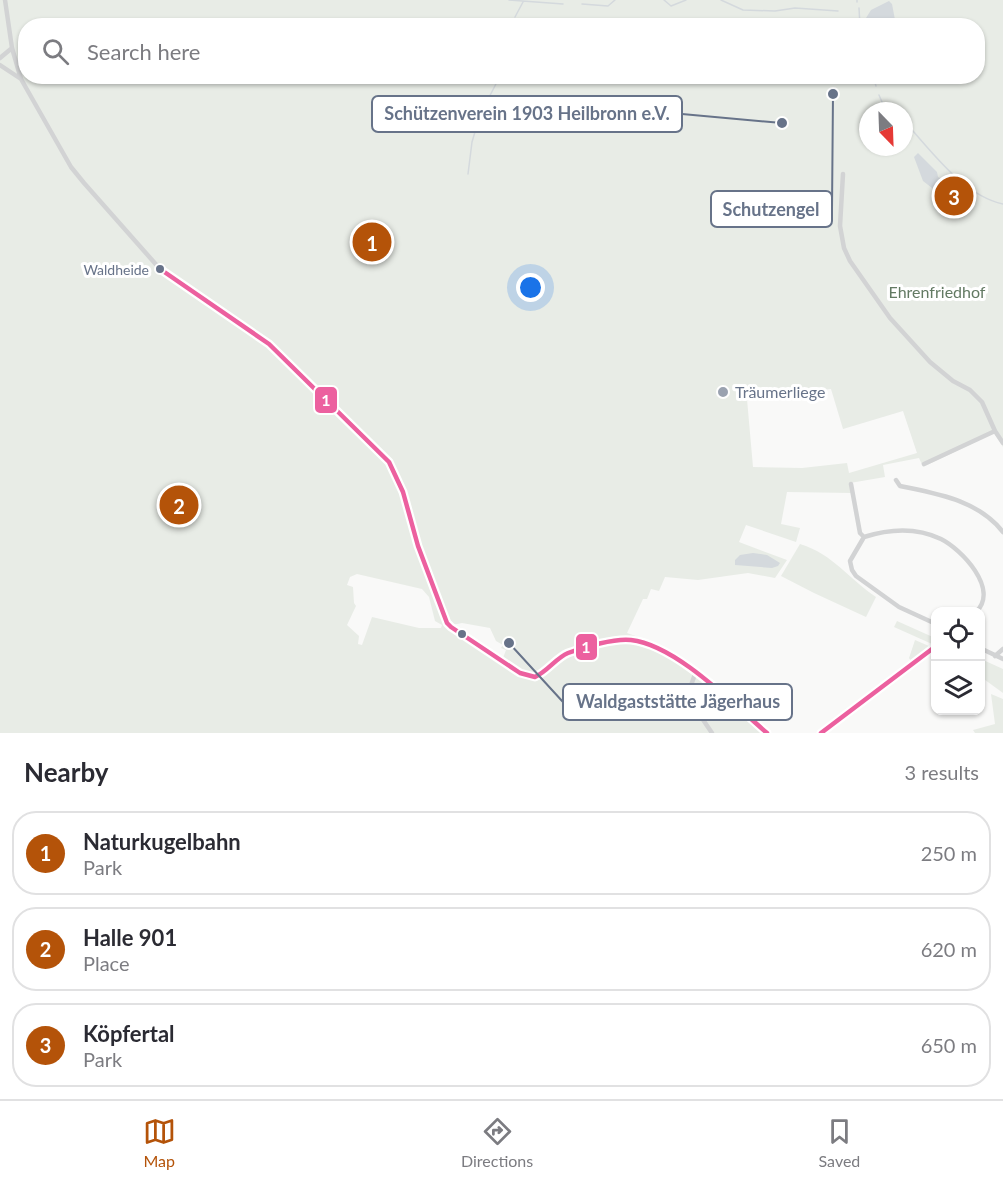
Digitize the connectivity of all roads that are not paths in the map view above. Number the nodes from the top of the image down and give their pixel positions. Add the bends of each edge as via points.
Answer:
1 (5, 0) edge
2 (12, 48) junction
3 (0, 58) edge
4 (0, 65) edge
5 (18, 69) edge
6 (18, 77) edge
7 (24, 84) edge
8 (843, 174) dead end
9 (995, 431) junction
10 (1003, 443) edge
11 (924, 464) dead end
12 (896, 480) dead end
13 (851, 484) dead end
14 (1003, 532) edge
15 (864, 537) junction
16 (979, 607) edge
17 (931, 622) edge
18 (1003, 649) edge
19 (931, 650) edge
20 (985, 650) edge
21 (995, 656) junction
22 (1003, 659) edge
23 (695, 674) junction
24 (712, 733) edge
25 (767, 733) edge
26 (821, 733) edge

1 - 2 street
2 - 3 street
2 - 5 street
4 - 6 street
7 - 23 street via 71,167 160,270 275,349 388,462 403,492 418,546 449,625 526,676 542,674 567,653 622,640 666,651
8 - 9 street via 840,226 850,261 890,318 930,362 982,402
9 - 10 street
9 - 11 street
12 - 14 street via 900,486 967,504 981,511
13 - 15 street
15 - 16 street via 878,532 910,531 940,538 963,555 977,574 984,590
15 - 17 street via 850,561 856,576 899,607
18 - 21 street
19 - 26 street
20 - 21 street
21 - 22 street
23 - 24 street via 689,699
23 - 25 street

